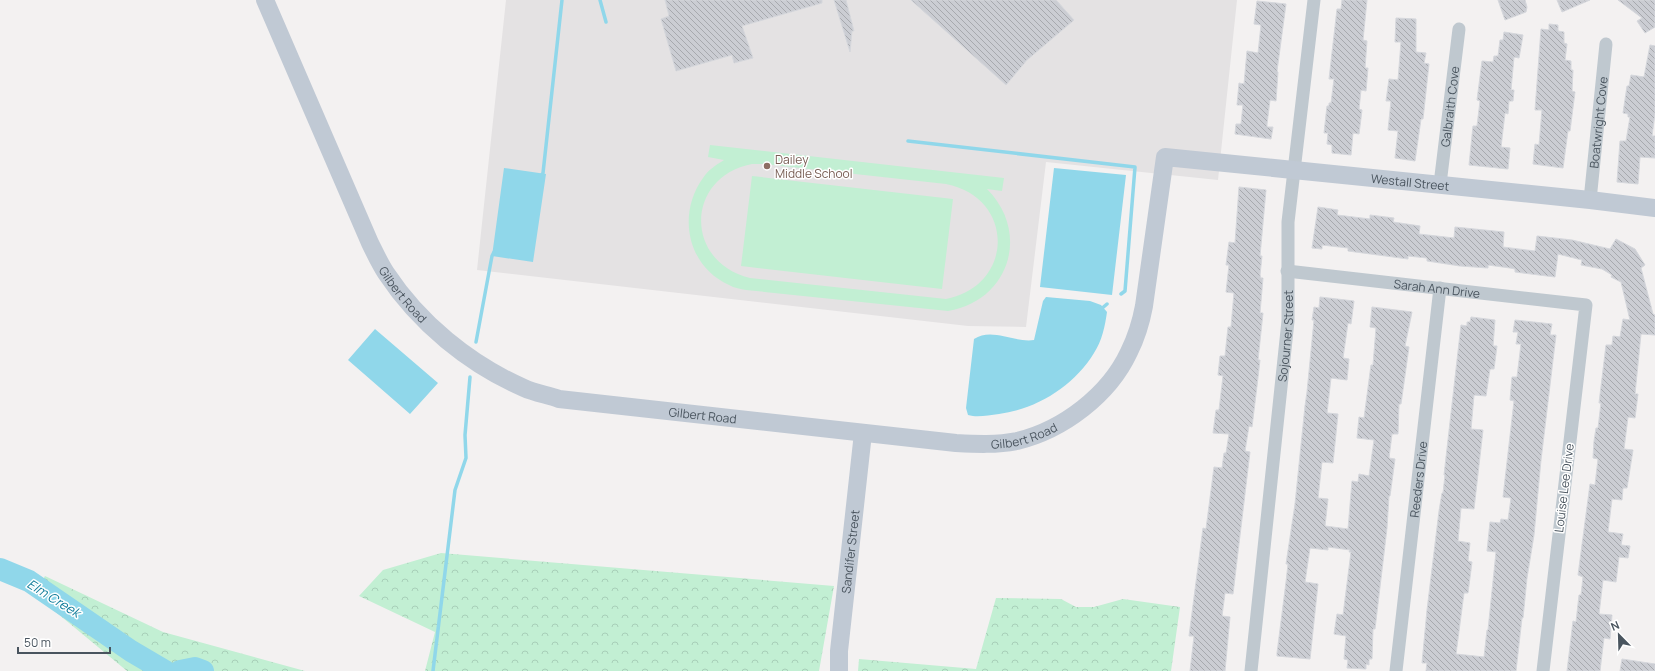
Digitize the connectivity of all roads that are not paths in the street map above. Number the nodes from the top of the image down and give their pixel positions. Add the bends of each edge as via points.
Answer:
1 (264, 0) edge
2 (1314, 0) edge
3 (1459, 29) dead end
4 (1606, 44) dead end
5 (1165, 156) joint
6 (1294, 170) junction
7 (1440, 184) junction
8 (1590, 200) junction
9 (1655, 208) edge
10 (1287, 271) junction
11 (1440, 288) junction
12 (1586, 305) joint
13 (863, 433) junction
14 (839, 671) edge
15 (1252, 671) edge
16 (1396, 671) edge
17 (1542, 671) edge

1 - 13 street, Gilbert Road via 370,243 386,273 411,306 441,336 490,371 525,389 559,399
2 - 6 street, Sojourner Street
3 - 7 street, Galbraith Cove
4 - 8 street, Boatwright Cove
5 - 6 street, Westall Street
5 - 13 street, Gilbert Road via 1141,321 1121,367 1095,398 1057,425 1017,441 977,444
6 - 7 street, Westall Street
6 - 10 street, Sojourner Street via 1288,222
7 - 8 street, Westall Street
8 - 9 street, Westall Street
10 - 11 street, Sarah Ann Drive
10 - 15 street, Sojourner Street via 1288,321
11 - 12 street, Sarah Ann Drive
11 - 16 street, Reeders Drive
12 - 17 street, Louise Lee Drive
13 - 14 street, Sandifer Street via 839,651

